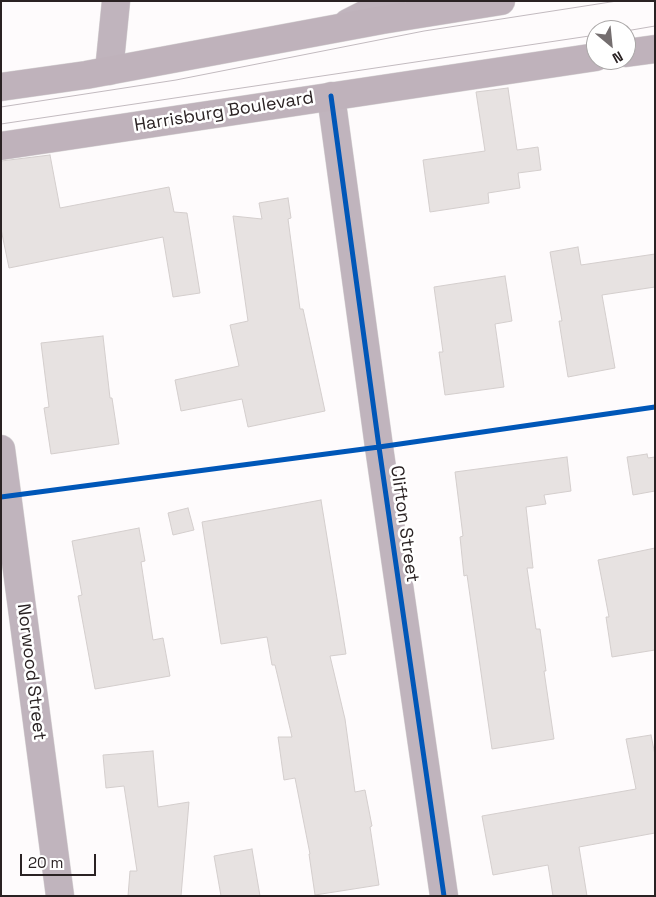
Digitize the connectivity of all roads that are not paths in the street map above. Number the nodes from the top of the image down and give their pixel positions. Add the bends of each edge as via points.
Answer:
1 (116, 1) edge
2 (391, 1) edge
3 (501, 1) edge
4 (336, 29) junction
5 (655, 49) edge
6 (636, 52) edge
7 (586, 58) edge
8 (109, 70) junction
9 (1, 88) edge
10 (330, 96) junction
11 (1, 146) edge
12 (1, 449) edge
13 (60, 896) edge
14 (444, 896) edge

1 - 8 street
2 - 4 street
3 - 4 main road
4 - 8 main road
5 - 6 main road
7 - 10 main road, Harrisburg Boulevard
8 - 9 main road
10 - 11 main road, Harrisburg Boulevard
10 - 14 street, Clifton Street
12 - 13 street, Norwood Street

